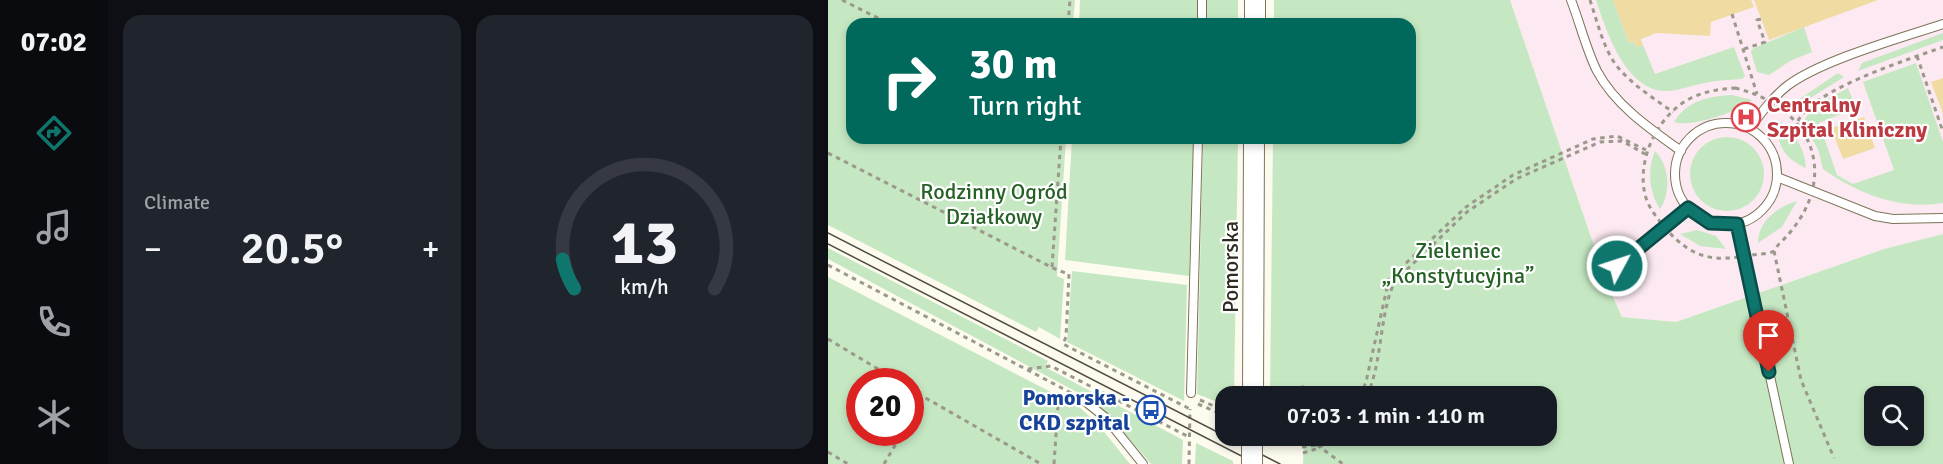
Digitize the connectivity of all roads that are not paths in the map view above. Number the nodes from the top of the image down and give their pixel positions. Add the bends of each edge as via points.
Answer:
1 (1202, 0) edge
2 (1255, 0) edge
3 (1571, 0) edge
4 (1202, 18) edge
5 (1255, 18) edge
6 (1943, 24) edge
7 (1750, 128) junction
8 (1198, 144) edge
9 (1254, 144) edge
10 (1681, 151) junction
11 (1777, 177) junction
12 (1688, 208) junction
13 (1943, 218) edge
14 (1737, 224) junction
15 (1617, 266) dead end
16 (1253, 386) edge
17 (1190, 397) road end
18 (1086, 402) road end
19 (1252, 446) edge
20 (1143, 464) edge
21 (1252, 464) edge
22 (1788, 464) edge

1 - 4 lane
2 - 5 street
3 - 10 lane via 1603,81 1625,106
6 - 7 lane via 1810,73 1788,85
7 - 10 lane via 1726,123 1712,125 1688,140
7 - 11 lane via 1771,151
8 - 17 lane
9 - 16 street, Pomorska
10 - 12 lane via 1676,181
11 - 13 lane via 1875,216
11 - 14 lane via 1765,207
12 - 14 lane via 1710,223
12 - 15 lane
14 - 22 lane
18 - 20 lane via 1106,418
19 - 21 street, bridge

